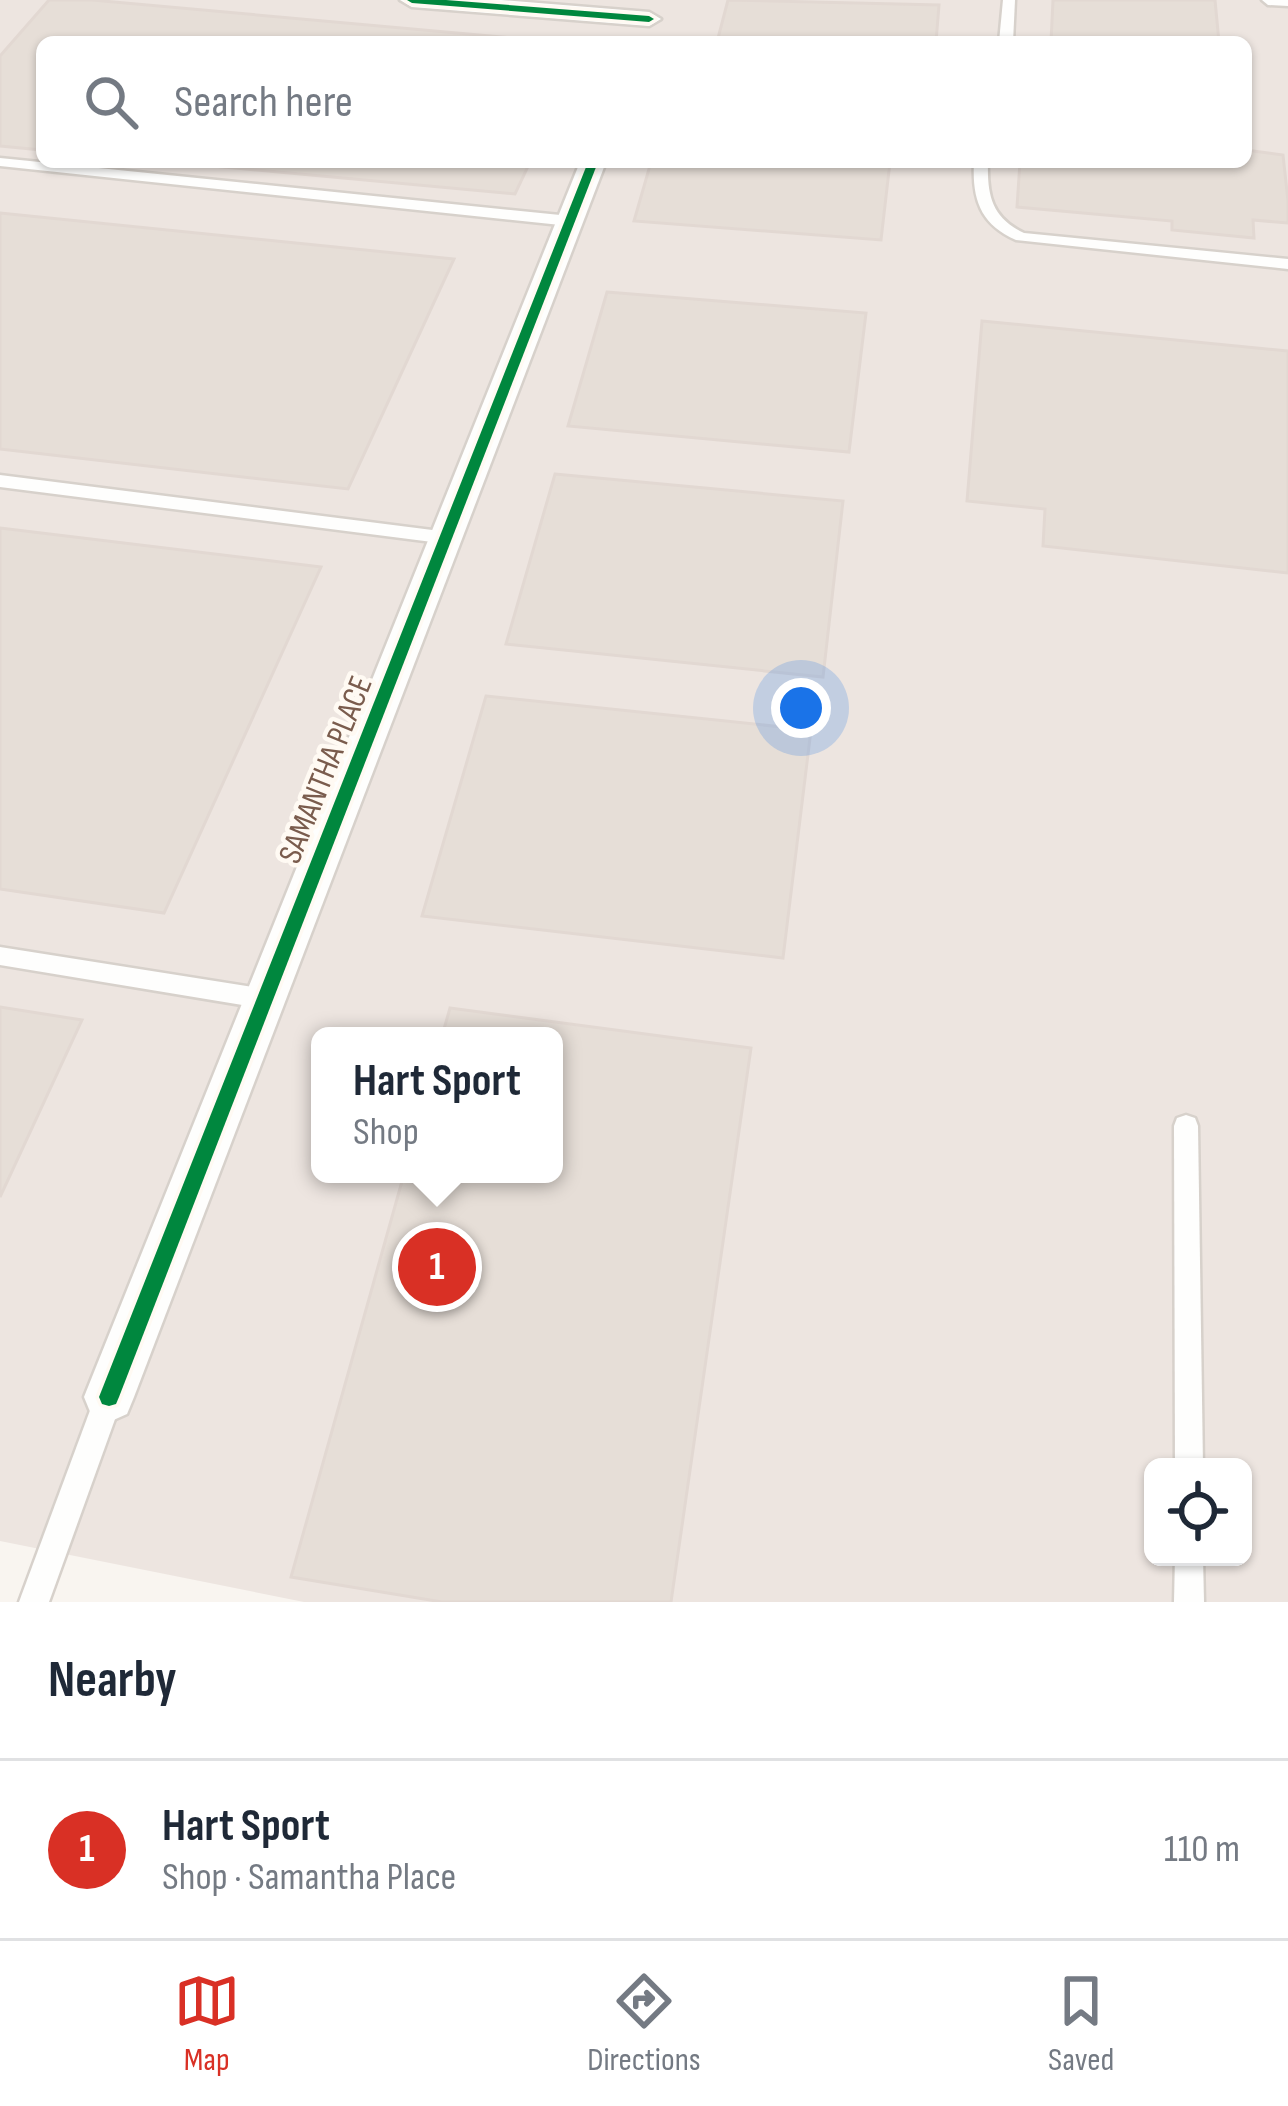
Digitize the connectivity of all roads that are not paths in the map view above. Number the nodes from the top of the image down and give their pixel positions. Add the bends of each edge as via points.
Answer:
1 (412, 0) edge
2 (1009, 0) edge
3 (1268, 1) edge
4 (1288, 2) edge
5 (648, 20) edge
6 (1006, 36) edge
7 (0, 162) edge
8 (36, 166) edge
9 (59, 168) edge
10 (591, 168) edge
11 (982, 168) edge
12 (571, 220) junction
13 (1288, 264) edge
14 (0, 481) edge
15 (448, 538) junction
16 (0, 956) edge
17 (266, 999) junction
18 (1186, 1126) dead end
19 (109, 1397) joint
20 (1189, 1458) edge
21 (1189, 1566) edge
22 (34, 1602) edge
23 (1190, 1602) edge

1 - 5 street
2 - 6 lane
3 - 4 lane
7 - 8 lane
9 - 12 lane
10 - 12 street, SAMANTHA PLACE
11 - 13 lane via 983,208 996,227 1021,237
12 - 15 street, SAMANTHA PLACE
14 - 15 lane
15 - 17 street, SAMANTHA PLACE
16 - 17 lane
17 - 19 street, SAMANTHA PLACE
18 - 20 lane
19 - 22 lane, SAMANTHA PLACE
21 - 23 lane

